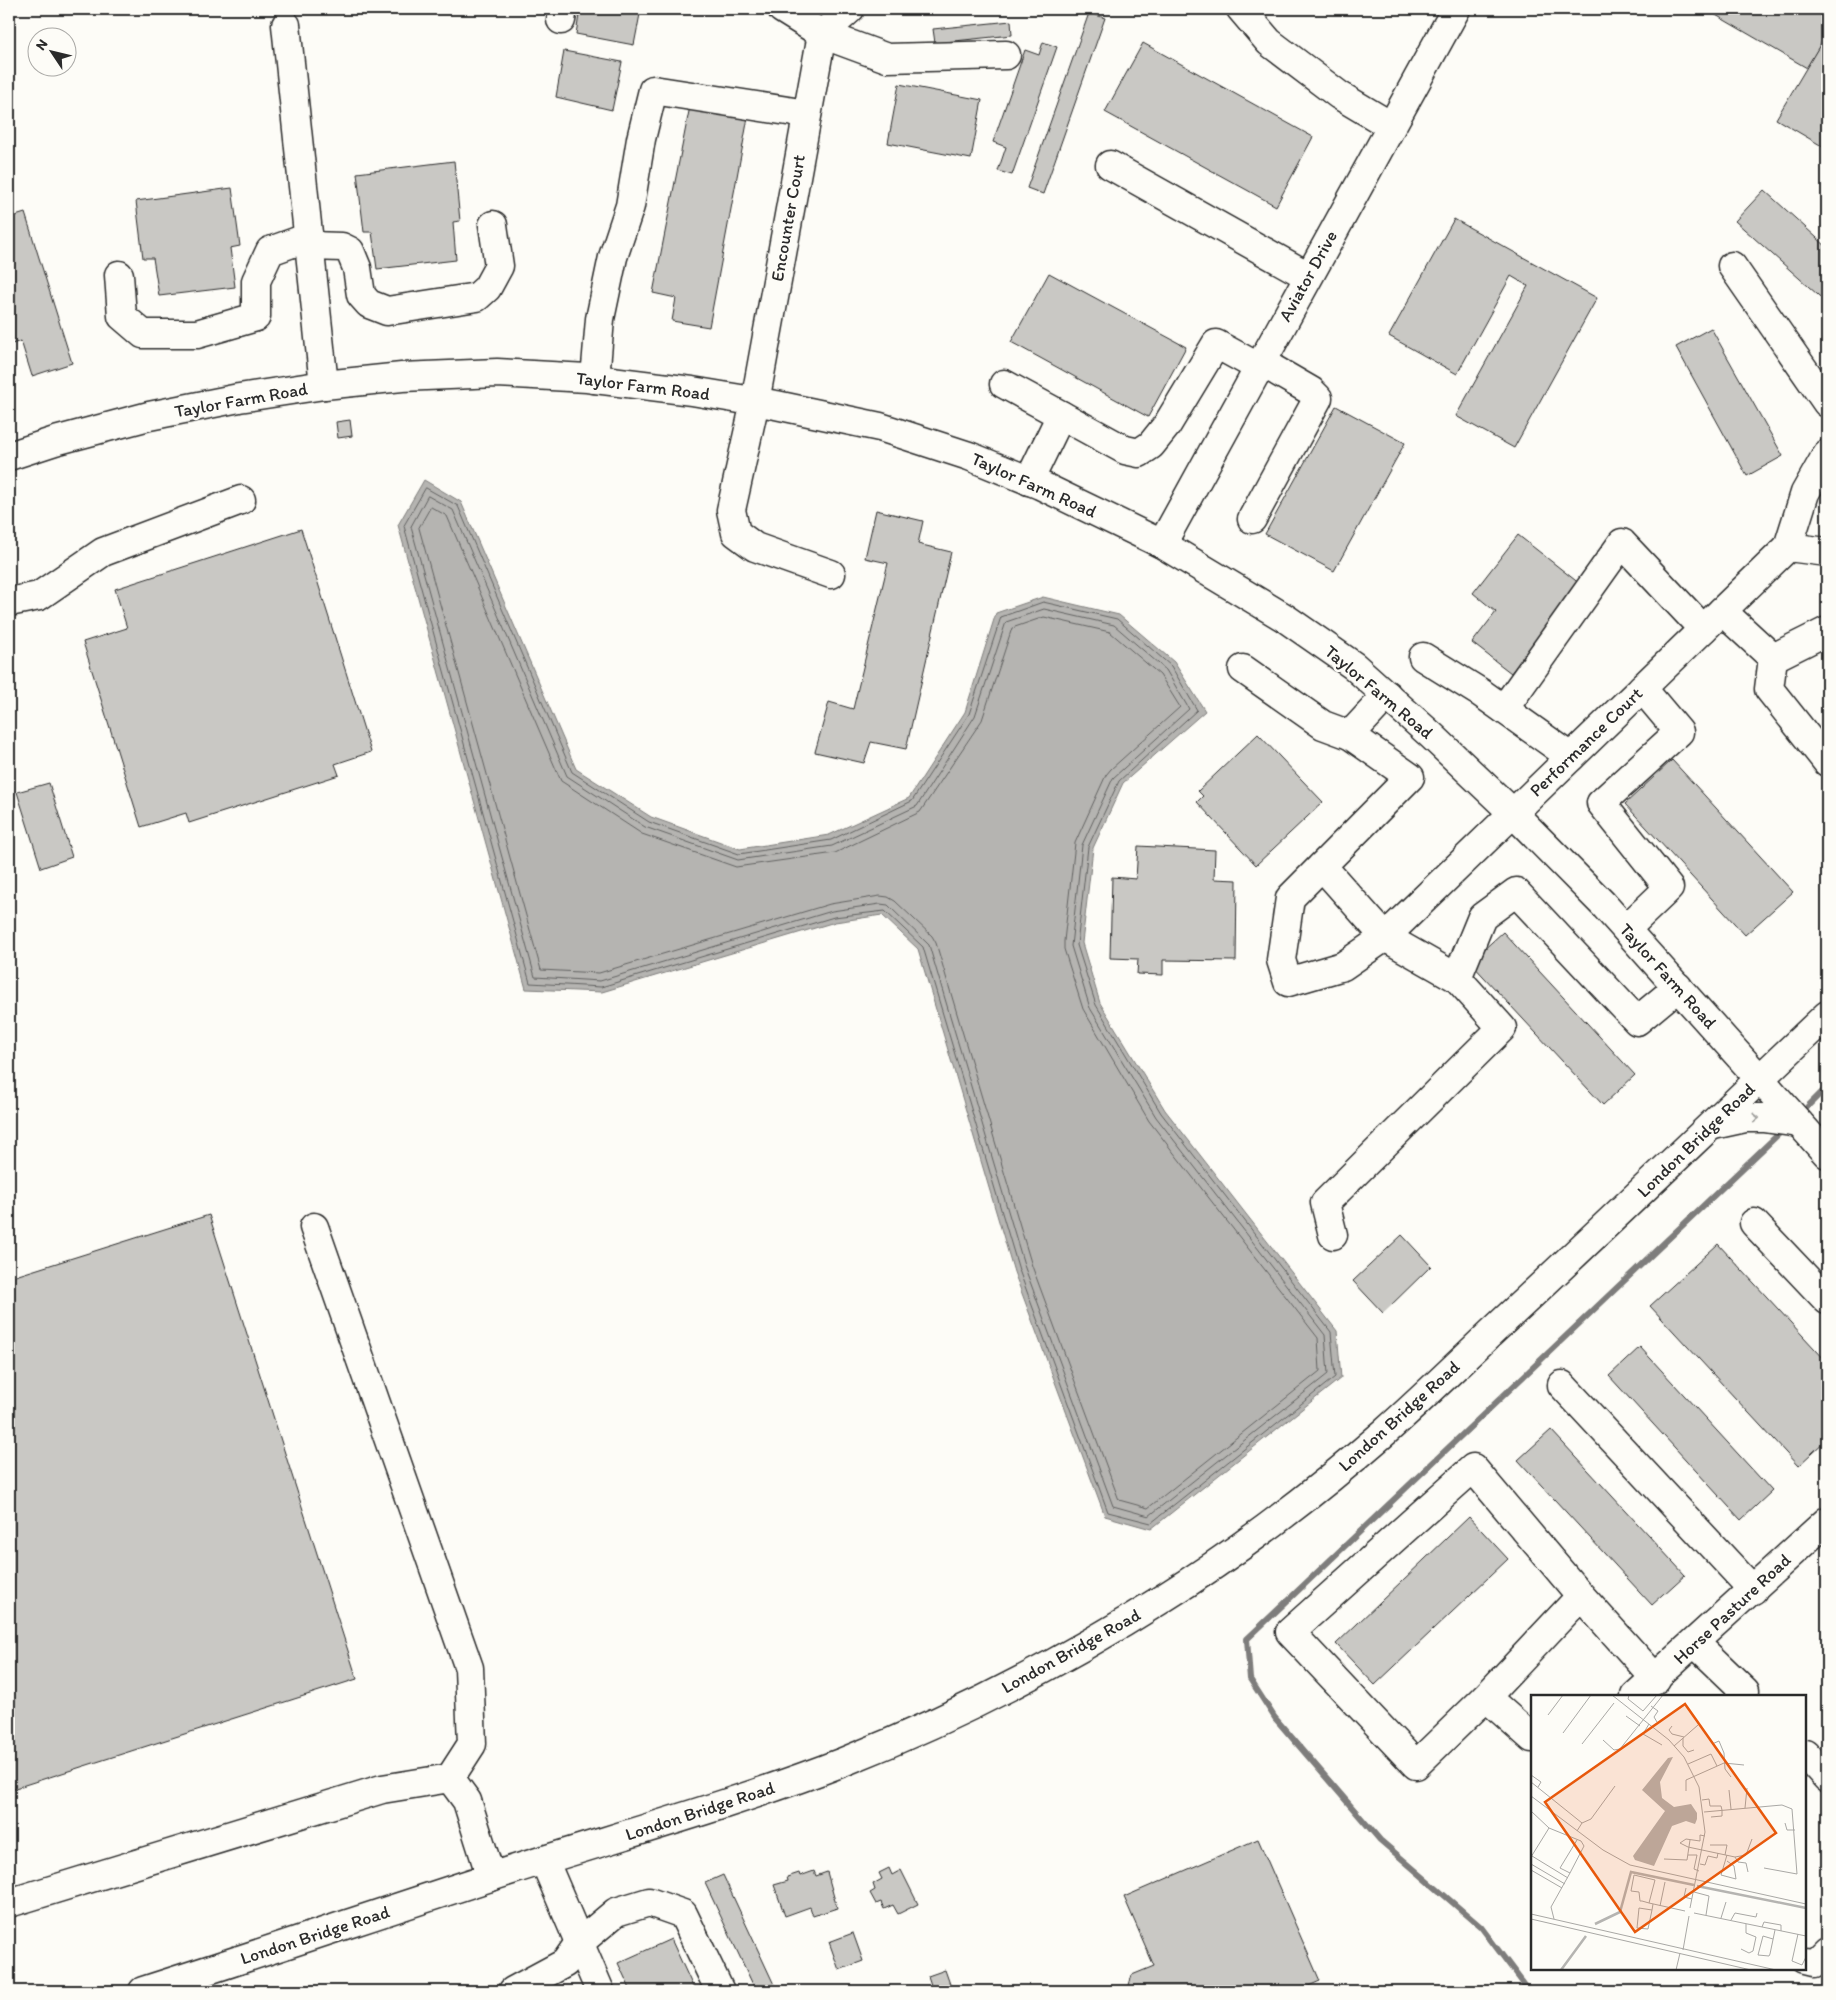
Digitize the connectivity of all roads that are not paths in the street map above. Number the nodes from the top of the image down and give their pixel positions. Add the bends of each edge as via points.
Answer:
1 (782, 9) edge
2 (850, 9) edge
3 (1241, 9) edge
4 (1456, 9) edge
5 (286, 25) dead end
6 (822, 34) junction
7 (1006, 55) dead end
8 (807, 114) junction
9 (1391, 126) junction
10 (1110, 165) dead end
11 (494, 225) dead end
12 (309, 242) junction
13 (1732, 266) dead end
14 (119, 275) dead end
15 (1308, 276) junction
16 (1260, 364) junction
17 (595, 380) junction
18 (1004, 384) dead end
19 (324, 385) junction
20 (755, 402) junction
21 (1827, 403) edge
22 (1061, 415) junction
23 (1827, 454) edge
24 (9, 456) edge
25 (1029, 481) junction
26 (241, 500) dead end
27 (1252, 519) dead end
28 (1162, 544) junction
29 (1788, 547) junction
30 (1827, 552) edge
31 (831, 574) dead end
32 (9, 602) edge
33 (1713, 620) junction
34 (1827, 631) edge
35 (1423, 657) dead end
36 (1773, 658) junction
37 (1243, 670) dead end
38 (1642, 688) junction
39 (1387, 695) junction
40 (1504, 709) junction
41 (1350, 735) junction
42 (1571, 757) junction
43 (1827, 762) edge
44 (1513, 813) junction
45 (1322, 866) junction
46 (1626, 929) junction
47 (1384, 937) junction
48 (1457, 978) junction
49 (1678, 987) junction
50 (1827, 1015) edge
51 (1760, 1078) junction
52 (1799, 1123) junction
53 (1713, 1125) junction
54 (1827, 1154) edge
55 (1754, 1223) dead end
56 (314, 1227) dead end
57 (1333, 1235) dead end
58 (1827, 1301) edge
59 (1562, 1385) dead end
60 (1827, 1521) edge
61 (1753, 1590) junction
62 (1581, 1596) junction
63 (1695, 1643) junction
64 (1656, 1679) junction
65 (1636, 1695) edge
66 (1745, 1695) edge
67 (1486, 1697) junction
68 (1531, 1737) edge
69 (1806, 1755) edge
70 (450, 1778) junction
71 (1827, 1778) edge
72 (544, 1860) junction
73 (491, 1877) junction
74 (9, 1903) edge
75 (579, 1943) junction
76 (1827, 1949) edge
77 (1806, 1961) edge
78 (142, 1991) edge
79 (513, 1991) edge
80 (600, 1991) edge
81 (720, 1991) edge

1 - 6 street
2 - 6 street
3 - 9 street via 1269,42 1340,94
4 - 9 street, Aviator Drive
5 - 12 street
6 - 7 street via 887,58
6 - 8 street, Encounter Court
8 - 17 street via 653,90 630,206 612,258 600,319
8 - 20 street, Encounter Court
9 - 15 street, Aviator Drive
10 - 15 street
11 - 12 street via 499,266 487,288 477,297 387,311 369,304 361,295 357,268 350,251
12 - 14 street via 270,251 256,280 256,317 197,334 143,334 122,316
12 - 19 street
13 - 21 street
15 - 16 street, Aviator Drive
16 - 22 street via 1216,344 1167,425 1152,445 1139,454 1125,450
16 - 27 street via 1318,398
16 - 28 street, Aviator Drive
17 - 19 street, Taylor Farm Road via 497,373 402,377
17 - 20 street, Taylor Farm Road
18 - 22 street
19 - 24 street, Taylor Farm Road via 150,416
20 - 25 street, Taylor Farm Road via 880,427 969,456
20 - 31 street, Encounter Court via 731,510 736,533 755,548
22 - 25 street
23 - 29 street via 1805,493
25 - 28 street, Taylor Farm Road
26 - 32 street via 103,552 39,596
28 - 39 street, Taylor Farm Road via 1285,618 1354,666
29 - 30 street
29 - 33 street, Performance Court
33 - 36 street
33 - 38 street, Performance Court
33 - 40 street via 1622,544
34 - 36 street
35 - 40 street
36 - 43 street via 1769,688
37 - 41 street via 1323,725
38 - 42 street, Performance Court
38 - 46 street via 1679,732 1601,803 1669,888
39 - 41 street
39 - 44 street, Taylor Farm Road
40 - 42 street
41 - 45 street via 1410,777
42 - 44 street, Performance Court
44 - 46 street, Taylor Farm Road
44 - 47 street, Performance Court
45 - 47 street
45 - 47 street, Performance Court via 1290,898 1281,960 1288,982 1343,966
46 - 49 street, Taylor Farm Road
47 - 48 street
48 - 49 street via 1482,917 1516,892 1637,1021
48 - 57 street via 1502,1028 1325,1203
49 - 51 street, Taylor Farm Road
50 - 51 street, London Bridge Road
51 - 52 street, Taylor Farm Road
51 - 53 street, London Bridge Road
53 -> 52 street via 1754,1118
52 - 54 street, Taylor Farm Road
53 - 72 street, London Bridge Road via 1386,1431 1299,1504 1166,1597 1043,1670 882,1746 779,1786
55 - 58 street
56 - 70 street via 469,1668 472,1744
59 - 61 street
60 - 61 street, Horse Pasture Road
61 - 63 street, Horse Pasture Road
62 - 64 street
62 - 67 street
62 - 67 street via 1473,1468 1290,1632 1416,1765
63 - 64 street, Horse Pasture Road
63 - 66 street
64 - 65 street, Horse Pasture Road
67 - 68 street
69 - 71 street
70 - 73 street via 467,1801
70 - 74 street via 382,1790
72 - 73 street, London Bridge Road
72 - 75 street
73 - 78 street, London Bridge Road
75 - 79 street via 565,1962
75 - 80 street
75 - 81 street via 616,1912 649,1902 683,1914
76 - 77 street via 1813,1963

